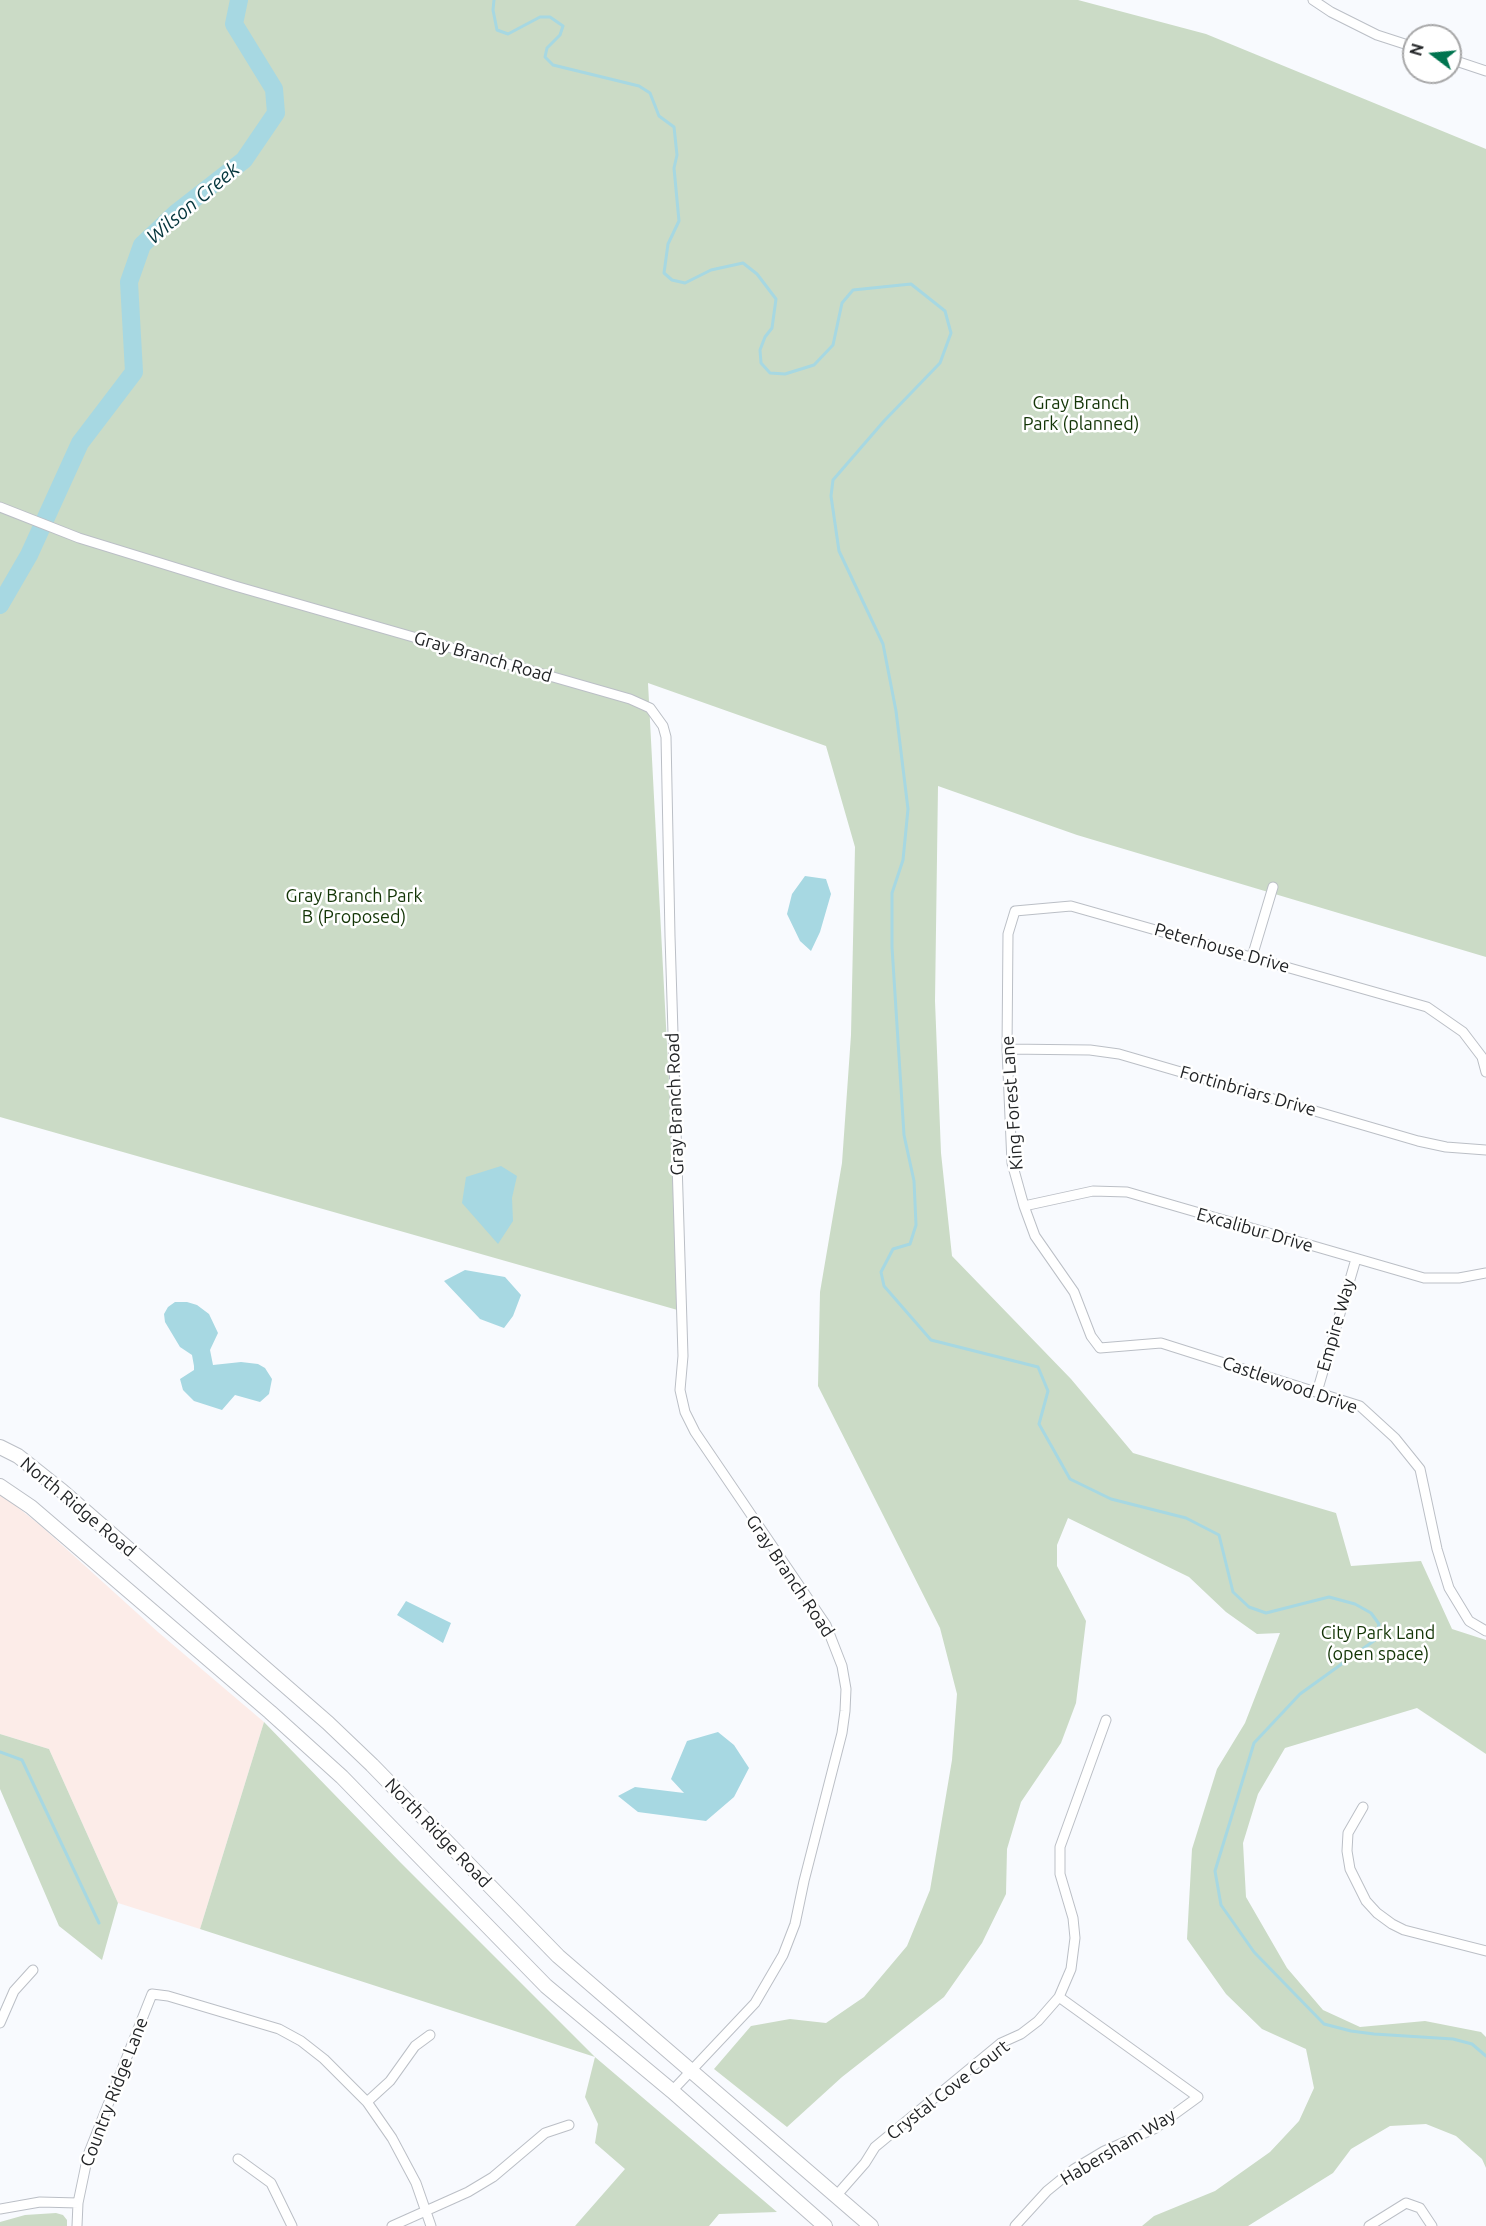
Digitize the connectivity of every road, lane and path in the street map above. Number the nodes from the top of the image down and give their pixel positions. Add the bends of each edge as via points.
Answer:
1 (1313, 0) edge
2 (1402, 43) edge
3 (1462, 63) edge
4 (1486, 71) edge
5 (2, 508) edge
6 (1273, 887) dead end
7 (1015, 911) joint
8 (1252, 957) junction
9 (1007, 1049) junction
10 (1484, 1056) edge
11 (1486, 1072) edge
12 (1486, 1150) edge
13 (1024, 1206) junction
14 (1356, 1259) junction
15 (1486, 1273) edge
16 (1100, 1348) joint
17 (1317, 1392) junction
18 (0, 1447) edge
19 (0, 1486) edge
20 (1486, 1631) edge
21 (1106, 1720) dead end
22 (1363, 1807) dead end
23 (1486, 1951) edge
24 (33, 1970) dead end
25 (1059, 1996) junction
26 (0, 2023) edge
27 (430, 2035) dead end
28 (691, 2070) junction
29 (672, 2091) junction
30 (367, 2102) junction
31 (569, 2125) dead end
32 (238, 2159) dead end
33 (836, 2196) junction
34 (78, 2203) junction
35 (0, 2209) edge
36 (427, 2209) junction
37 (77, 2226) edge
38 (292, 2226) edge
39 (392, 2226) edge
40 (431, 2226) edge
41 (825, 2226) edge
42 (871, 2226) edge
43 (1015, 2226) edge
44 (1369, 2226) edge
45 (1432, 2226) edge

1 - 2 street via 1377,35
3 - 4 street
5 - 28 street, Gray Branch Road via 79,538 235,586 630,699 650,708 663,726 680,1390 695,1432 826,1625 842,1666 846,1689 842,1733 795,1924 783,1955 755,2003
6 - 8 street
7 - 8 street, Peterhouse Drive via 1071,906
7 - 9 street, King Forest Lane via 1008,934
8 - 10 street, Peterhouse Drive via 1427,1007 1463,1032
9 - 12 street, Fortinbriars Drive via 1119,1054 1418,1141
9 - 13 street, King Forest Lane via 1012,1163
10 - 11 street
13 - 14 street, Excalibur Drive via 1093,1191 1127,1192
13 - 16 street, King Forest Lane via 1035,1236 1074,1292
14 - 15 street, Excalibur Drive via 1424,1278
14 - 17 street, Empire Way
16 - 17 street, Castlewood Drive via 1161,1342
17 - 20 street, Castlewood Drive via 1360,1406 1395,1438 1420,1469 1449,1588 1469,1621
18 - 28 main road, North Ridge Road via 18,1456 62,1491 328,1723 558,1956
19 - 29 main road, North Ridge Road via 31,1507 334,1770 546,1986
21 - 25 street, Crystal Cove Court via 1060,1847 1060,1874 1075,1938 1071,1969
22 - 23 street via 1348,1833 1347,1851 1350,1869 1366,1901 1404,1930
24 - 26 street via 14,1990
25 - 33 street, Crystal Cove Court via 1038,2021 1001,2043 875,2147
25 - 43 street, Habersham Way via 1198,2097 1154,2129 1074,2169 1040,2197
27 - 30 street via 415,2046 390,2081
28 - 29 street, Gray Branch Road
28 - 33 main road, North Ridge Road
29 - 41 main road, North Ridge Road
30 - 34 street, Country Ridge Lane via 324,2059 290,2034 152,1994 92,2142
30 - 36 street via 404,2158
31 - 36 street via 545,2133 493,2178
32 - 38 street via 271,2183
33 - 42 main road, North Ridge Road
34 - 35 street via 40,2202
34 - 37 street, Country Ridge Lane
36 - 39 street
36 - 40 street
44 - 45 street via 1401,2205 1411,2203 1420,2208

